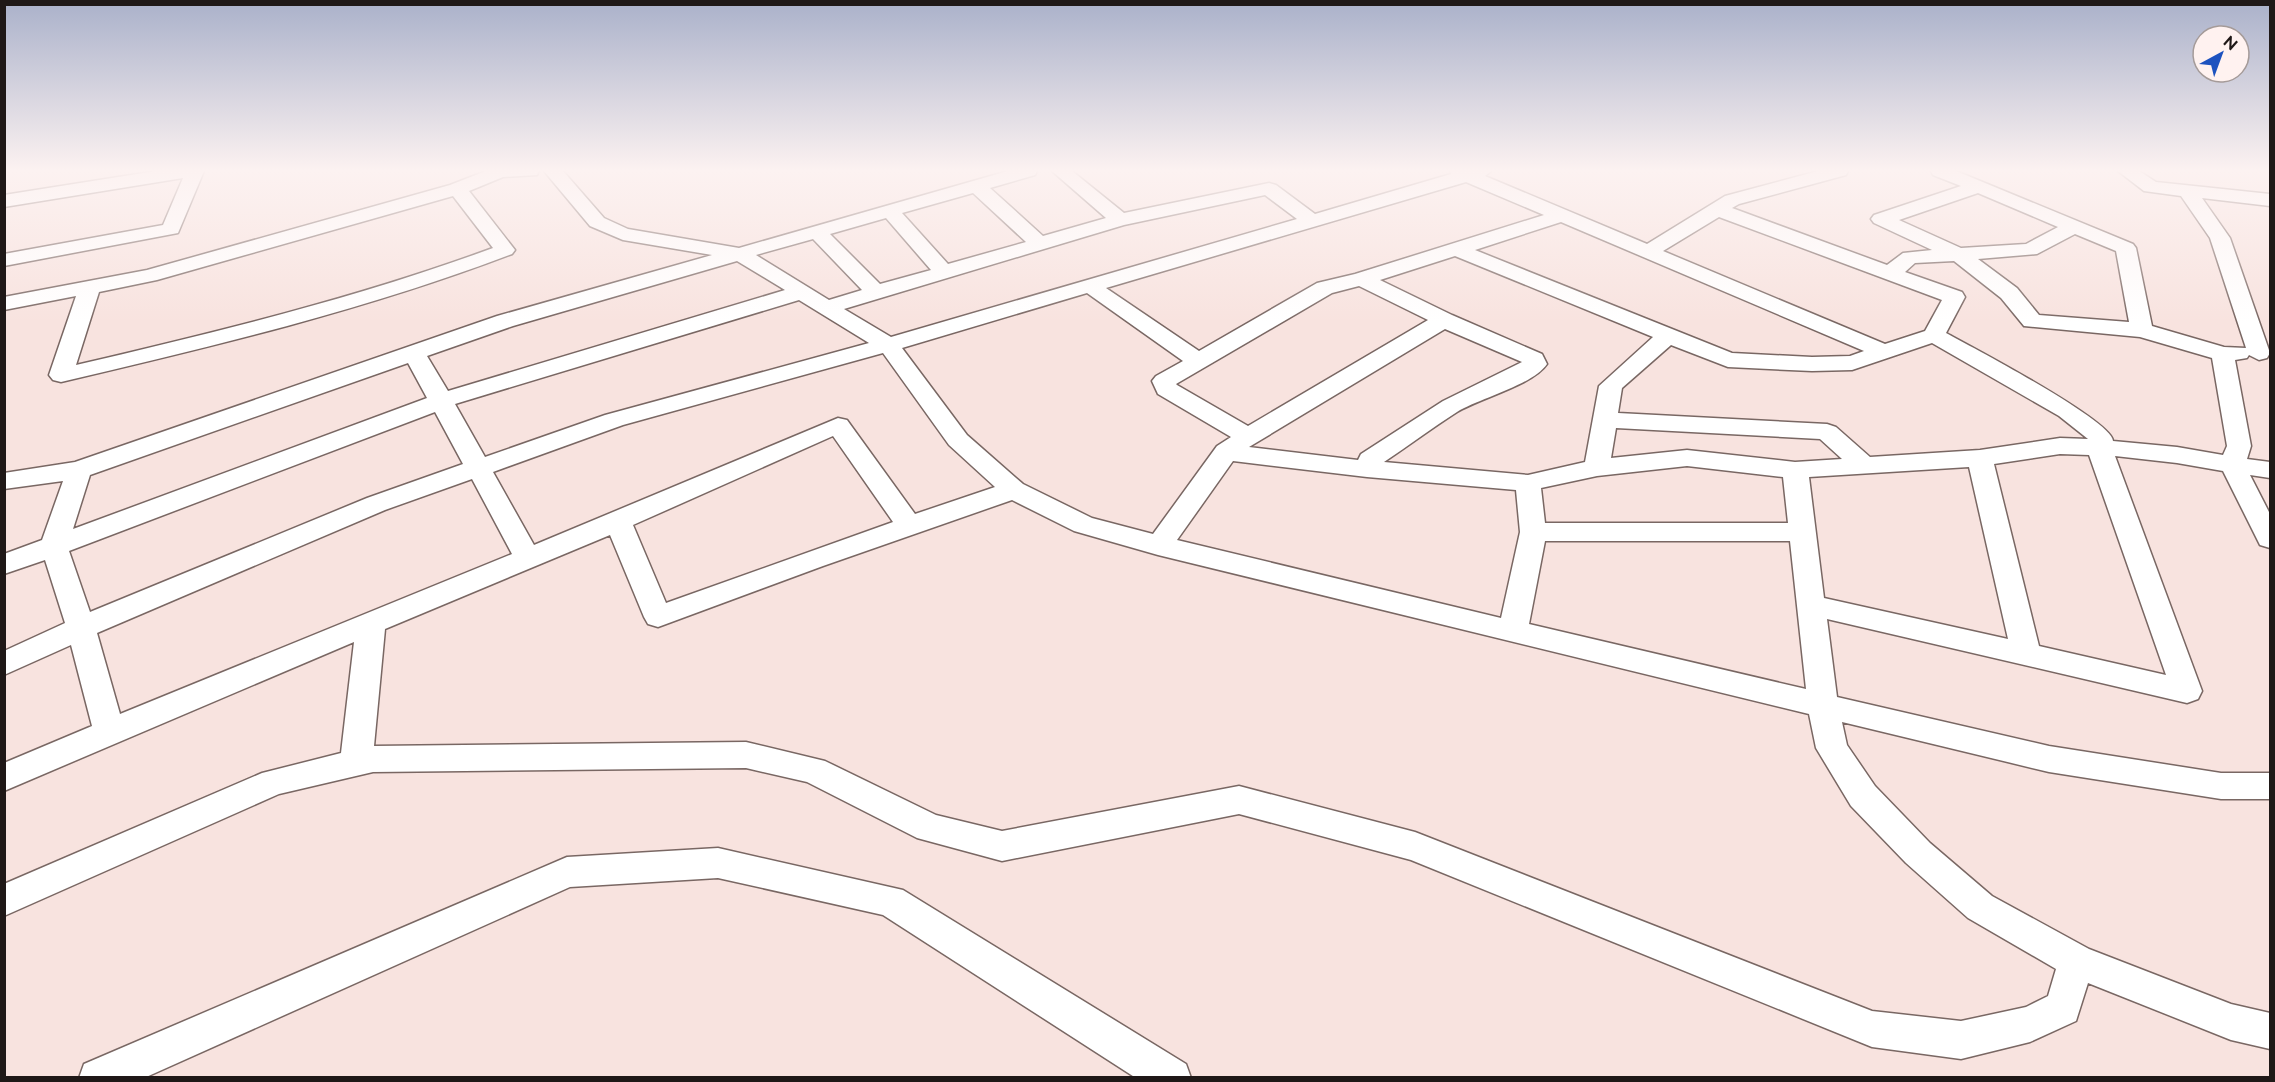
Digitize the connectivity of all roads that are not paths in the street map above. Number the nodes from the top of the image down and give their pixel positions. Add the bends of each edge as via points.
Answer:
1 (174, 221) edge
2 (342, 221) edge
3 (483, 221) edge
4 (597, 221) edge
5 (849, 221) edge
6 (899, 221) edge
7 (1016, 221) edge
8 (1115, 221) edge
9 (1310, 221) edge
10 (1543, 221) edge
11 (1573, 221) edge
12 (1700, 221) edge
13 (1750, 221) edge
14 (1886, 221) edge
15 (2059, 221) edge
16 (2208, 221) edge
17 (2073, 227) junction
18 (816, 231) junction
19 (1040, 244) junction
20 (1455, 249) junction
21 (1648, 252) junction
22 (740, 254) junction
23 (1960, 255) junction
24 (4, 260) edge
25 (944, 272) junction
26 (1889, 274) junction
27 (1362, 279) junction
28 (1090, 286) junction
29 (90, 288) junction
30 (802, 292) junction
31 (877, 292) junction
32 (4, 304) edge
33 (827, 307) junction
34 (1444, 320) junction
35 (2142, 330) junction
36 (1934, 335) junction
37 (1668, 336) junction
38 (888, 345) junction
39 (414, 352) junction
40 (1884, 352) junction
41 (2223, 354) junction
42 (2265, 354) edge
43 (1198, 361) junction
44 (441, 400) junction
45 (1605, 420) junction
46 (1248, 436) junction
47 (2100, 447) junction
48 (1226, 452) junction
49 (1980, 458) junction
50 (1864, 465) junction
51 (2232, 465) junction
52 (1597, 468) junction
53 (476, 469) junction
54 (1367, 469) junction
55 (80, 470) junction
56 (1795, 470) junction
57 (2271, 470) edge
58 (4, 481) edge
59 (1528, 483) junction
60 (1014, 490) junction
61 (618, 521) junction
62 (910, 527) junction
63 (1533, 532) junction
64 (1803, 532) junction
65 (2271, 539) edge
66 (54, 546) junction
67 (1158, 546) junction
68 (528, 558) junction
69 (4, 565) edge
70 (1812, 605) junction
71 (371, 623) junction
72 (81, 628) junction
73 (1513, 632) junction
74 (2026, 654) junction
75 (4, 664) edge
76 (1823, 706) junction
77 (109, 732) junction
78 (356, 763) junction
79 (4, 778) edge
80 (2271, 786) edge
81 (4, 901) edge
82 (2076, 961) junction
83 (2271, 1031) edge
84 (98, 1077) edge
85 (1172, 1077) edge

1 - 24 street via 171,229
2 - 29 street via 160,273
3 - 29 street via 505,250 265,328 61,375
4 - 22 street via 623,234
5 - 18 street
6 - 25 street
7 - 19 street
8 - 19 street
9 - 28 street
10 - 20 street
11 - 21 street
12 - 21 street
13 - 26 street
14 - 23 street
15 - 17 street
16 - 42 street via 2220,238
17 - 23 street via 2030,250
17 - 35 street via 2126,248
18 - 22 street
18 - 31 street
19 - 25 street
20 - 27 street
20 - 37 street
21 - 40 street
22 - 30 street
22 - 39 street via 505,321
23 - 26 street via 1910,257
23 - 35 street via 2009,293 2032,321
25 - 31 street
26 - 36 street via 1954,297
27 - 34 street
27 - 43 street via 1325,288
28 - 38 street
28 - 43 street
29 - 32 street
30 - 33 street
30 - 44 street
31 - 33 street
33 - 38 street
34 - 46 street
34 - 54 street via 1534,359 1536,364 1515,378 1451,406 1370,460
35 - 41 street
36 - 40 street
36 - 47 street via 2067,411 2101,437
37 - 40 street via 1728,360 1852,363
37 - 45 street via 1611,386
38 - 53 street via 614,420
38 - 60 street via 958,440
39 - 44 street
39 - 55 street
41 - 42 street
41 - 51 street via 2239,446
43 - 46 street via 1164,381 1166,389
44 - 53 street
44 - 66 street
45 - 50 street via 1827,432
45 - 52 street
46 - 48 street
47 - 49 street via 2060,446
47 - 51 street
47 - 74 street via 2187,691
48 - 54 street
48 - 67 street
49 - 50 street
49 - 74 street
50 - 56 street
51 - 57 street
51 - 65 street
52 - 56 street via 1687,458
52 - 59 street
53 - 68 street
53 - 72 street via 376,504
54 - 59 street
55 - 58 street
55 - 66 street
56 - 64 street
59 - 63 street
60 - 62 street
60 - 67 street via 1083,525
61 - 62 street via 838,425
61 - 62 street via 658,617
61 - 68 street
63 - 64 street
63 - 73 street
64 - 70 street
66 - 69 street
66 - 72 street
67 - 73 street
68 - 71 street
70 - 74 street
70 - 76 street
71 - 77 street
71 - 78 street
72 - 75 street
72 - 77 street
73 - 76 street
76 - 80 street via 2049,759 2221,786
76 - 82 street via 1833,748 1863,796 1918,853 1980,907
77 - 79 street
78 - 81 street via 273,782
78 - 82 street via 372,759 746,755 814,770 929,828 1002,846 1239,800 1415,847 1872,1029 1961,1040 2030,1024 2063,1008
82 - 83 street via 2231,1022
84 - 85 street via 567,872 718,862 891,901

